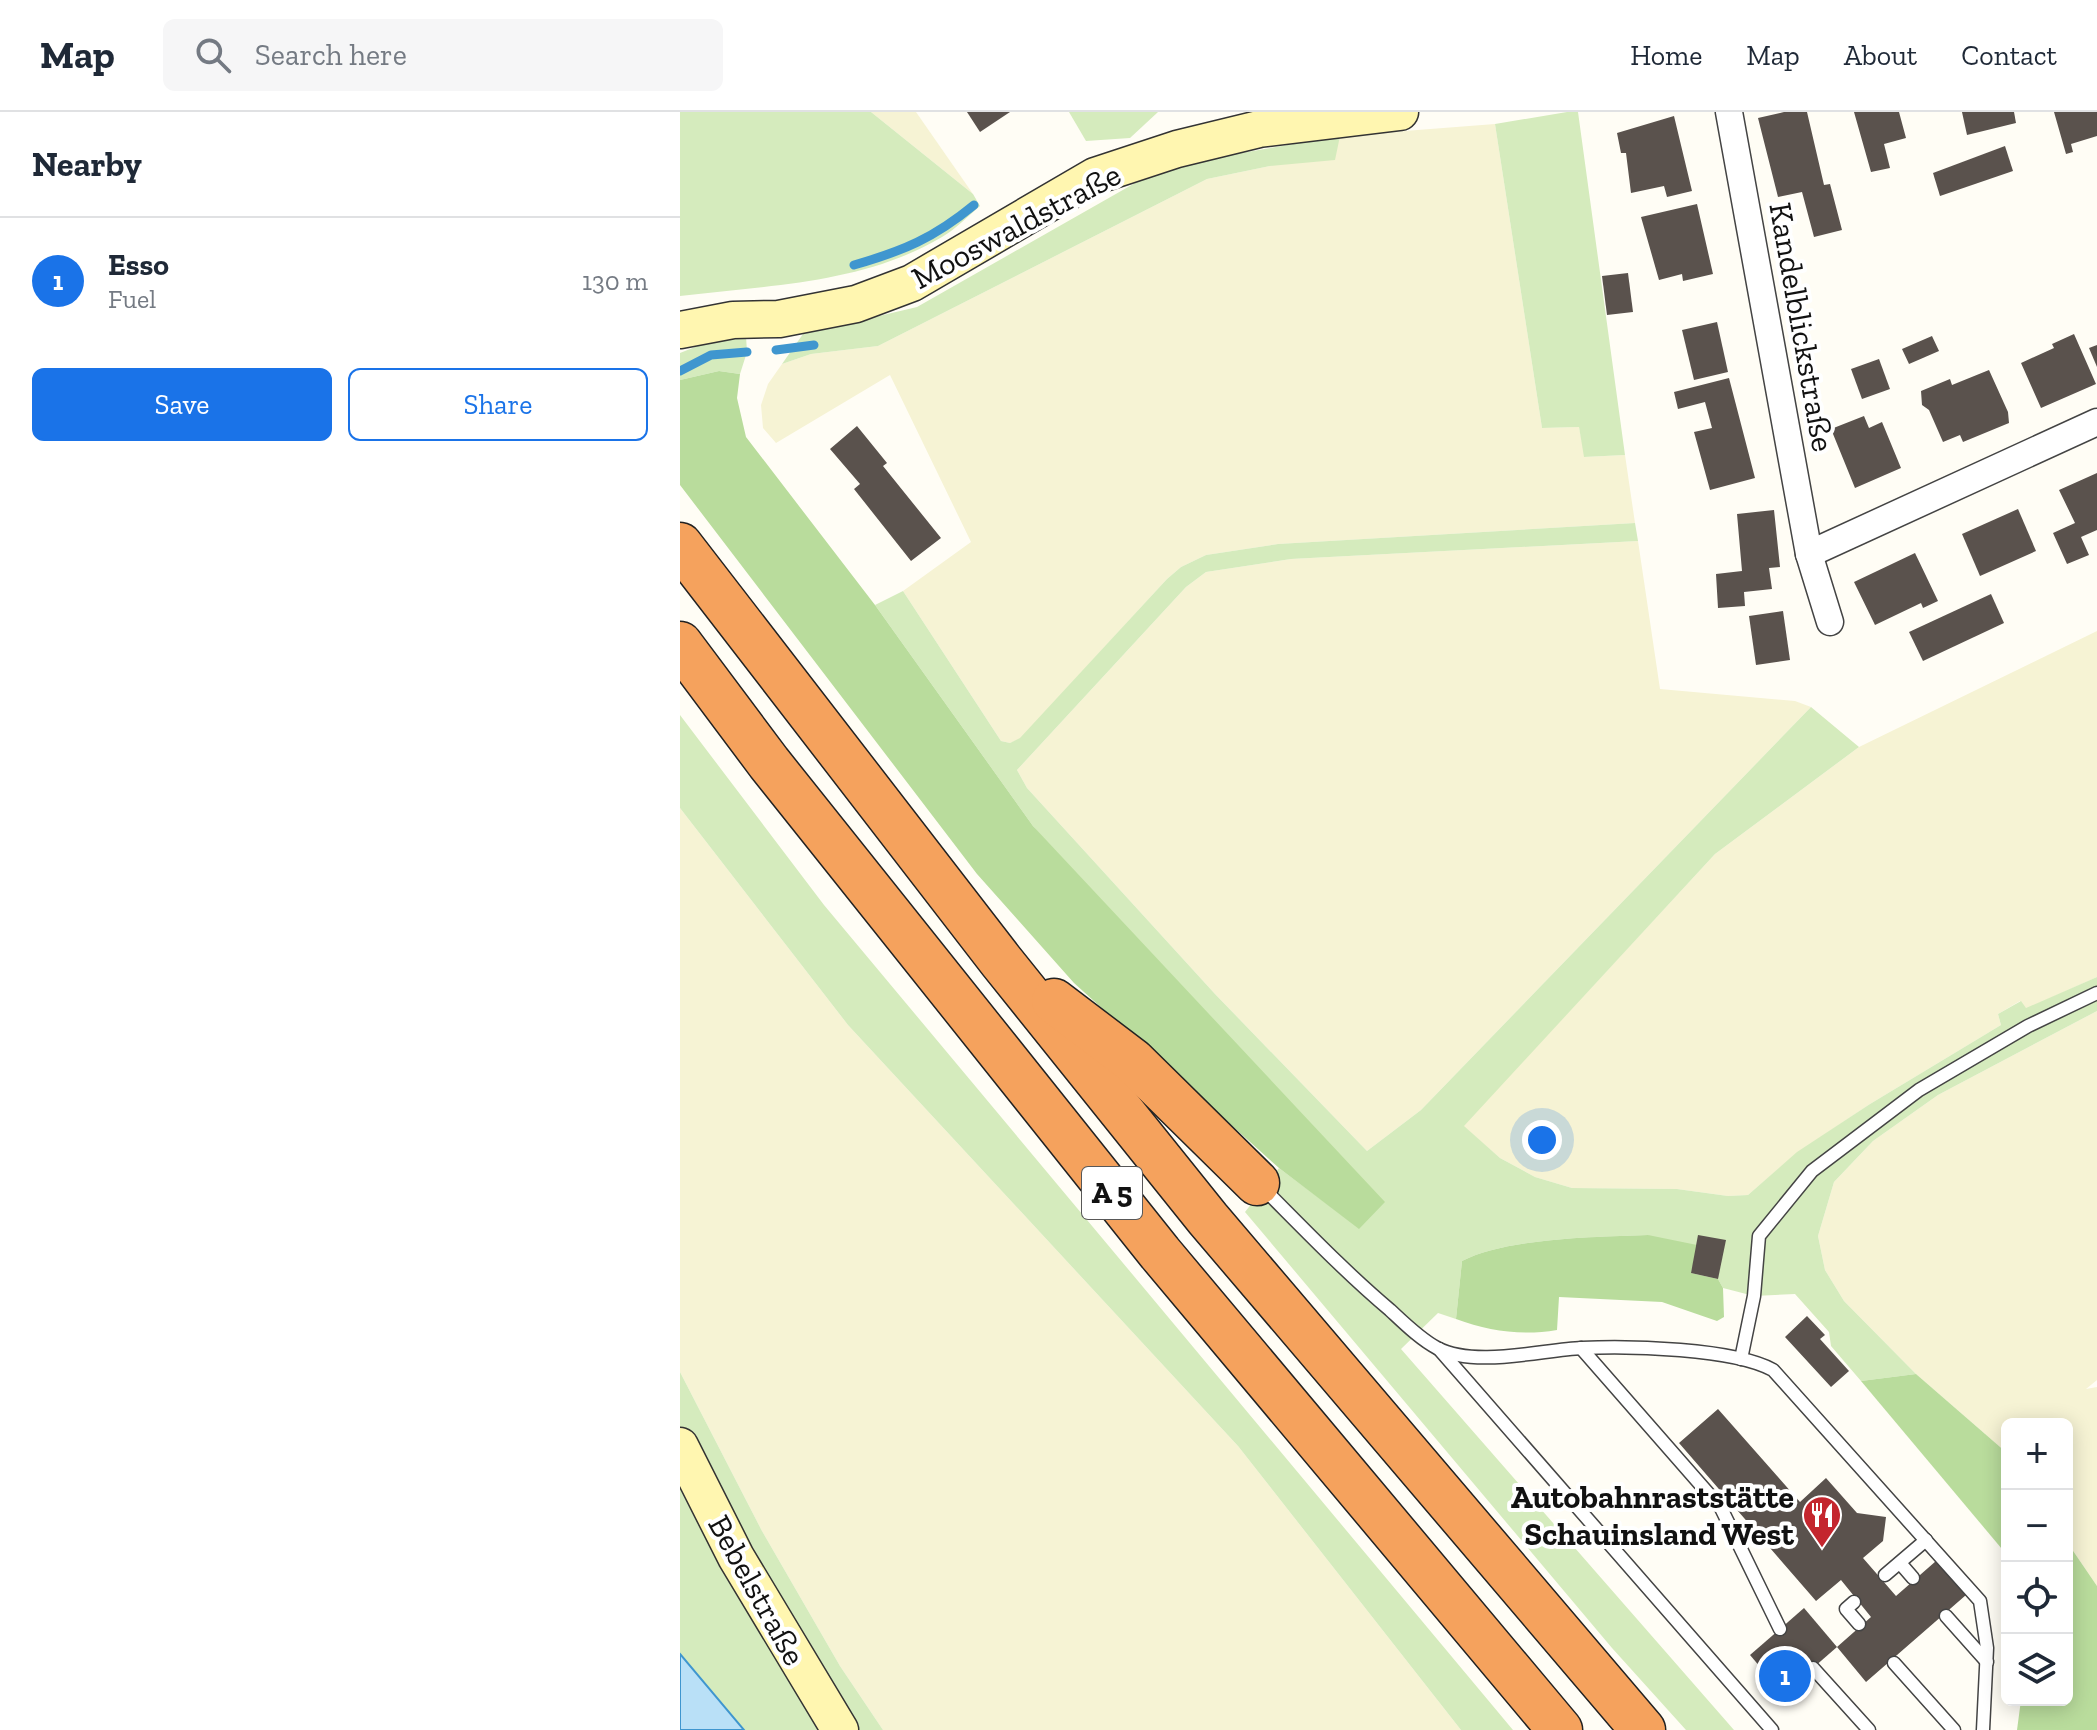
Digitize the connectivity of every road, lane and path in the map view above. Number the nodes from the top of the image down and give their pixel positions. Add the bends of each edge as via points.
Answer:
1 (1400, 112) edge
2 (1729, 112) edge
3 (680, 330) edge
4 (2097, 422) edge
5 (680, 545) edge
6 (1809, 554) junction
7 (1830, 622) dead end
8 (680, 644) edge
9 (1001, 961) junction
10 (2097, 993) edge
11 (1257, 1183) joint
12 (1581, 1348) junction
13 (1439, 1349) junction
14 (1741, 1359) junction
15 (680, 1446) edge
16 (1926, 1540) junction
17 (1900, 1563) junction
18 (1885, 1575) dead end
19 (1913, 1578) dead end
20 (1854, 1602) dead end
21 (1946, 1616) dead end
22 (1859, 1624) dead end
23 (1780, 1629) dead end
24 (1987, 1662) junction
25 (1894, 1663) dead end
26 (1813, 1668) dead end
27 (840, 1730) edge
28 (1560, 1730) edge
29 (1643, 1730) edge
30 (1772, 1730) edge
31 (1869, 1730) edge
32 (1954, 1730) edge
33 (1983, 1730) edge

1 - 3 street, Mooswaldstraße via 1259,129 1177,149 1095,176 941,268 856,304
2 - 6 street, Kandelblickstraße
4 - 6 street
5 - 9 highway, A 5
6 - 7 street, Kandelblickstraße
8 - 28 highway, A 5 via 1160,1253
9 - 11 highway via 1133,1061
9 - 29 highway, A 5 via 1218,1231
10 - 14 lane via 2028,1026 1919,1090 1812,1171 1759,1236
11 - 13 lane via 1359,1284
12 - 13 lane via 1507,1356
12 - 14 lane
12 - 23 lane via 1721,1508
13 - 30 lane
14 - 16 lane via 1762,1364 1782,1378
15 - 27 street, Bebelstraße via 736,1557
16 - 17 lane
16 - 24 lane via 1980,1601
17 - 18 lane
17 - 19 lane
20 - 22 lane via 1846,1609
21 - 24 lane
24 - 33 lane
25 - 32 lane
26 - 31 lane

